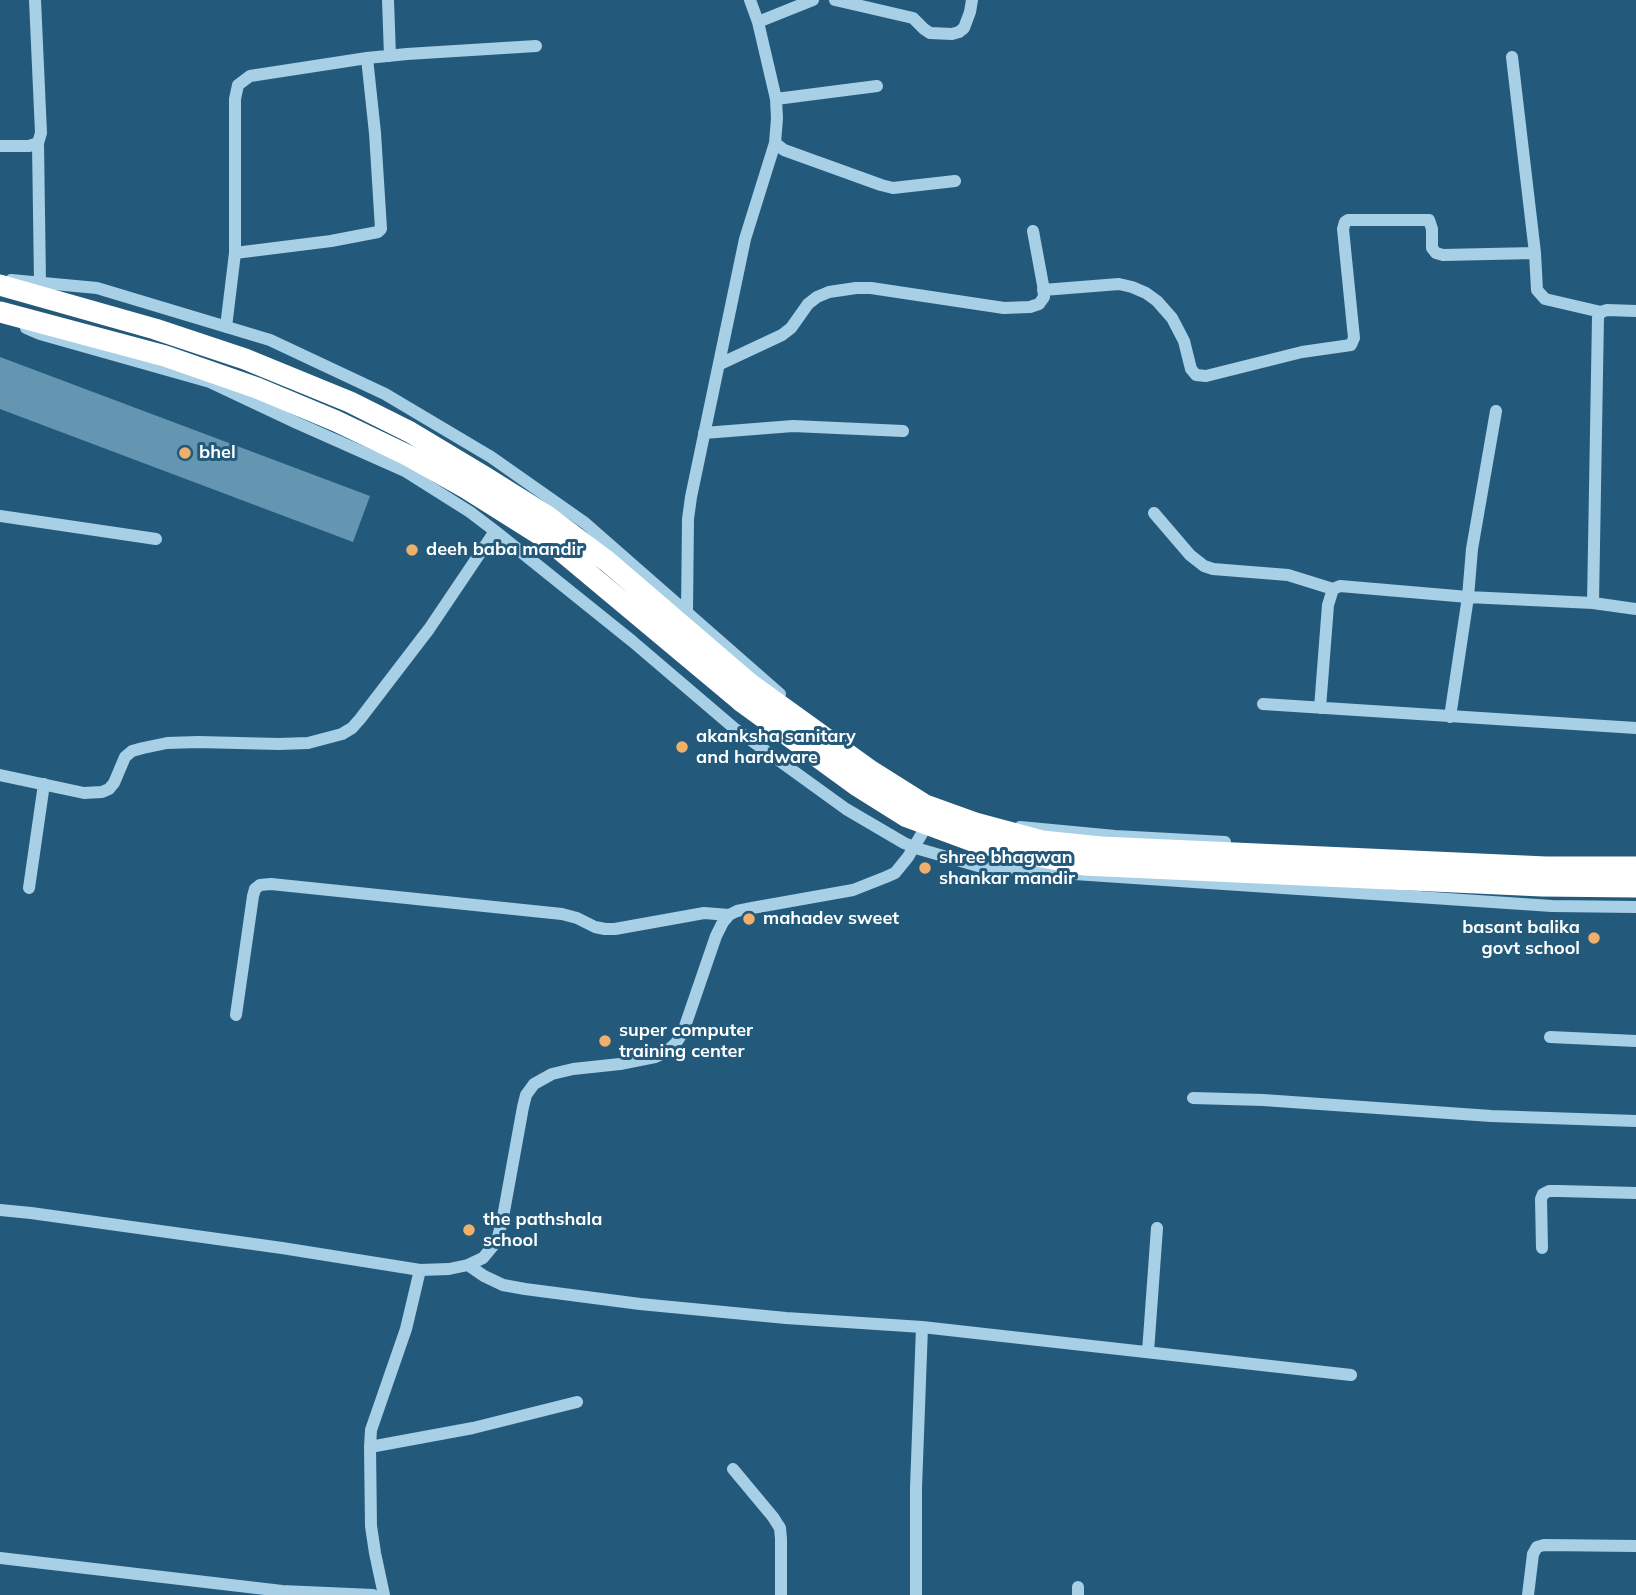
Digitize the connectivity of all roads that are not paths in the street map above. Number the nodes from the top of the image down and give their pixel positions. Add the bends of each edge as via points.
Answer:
1 (35, 0) edge
2 (388, 0) edge
3 (750, 0) edge
4 (813, 0) edge
5 (835, 0) edge
6 (972, 0) edge
7 (758, 22) junction
8 (536, 46) dead end
9 (390, 55) junction
10 (1512, 57) dead end
11 (367, 58) junction
12 (877, 86) dead end
13 (776, 99) junction
14 (38, 143) junction
15 (775, 144) junction
16 (0, 146) edge
17 (956, 181) dead end
18 (1033, 231) dead end
19 (235, 253) junction
20 (1535, 253) junction
21 (0, 279) edge
22 (40, 283) junction
23 (0, 285) edge
24 (1043, 290) junction
25 (1636, 311) edge
26 (0, 312) edge
27 (1601, 312) junction
28 (0, 317) edge
29 (226, 327) junction
30 (720, 364) junction
31 (1496, 411) dead end
32 (903, 431) dead end
33 (704, 433) junction
34 (1154, 513) dead end
35 (0, 516) edge
36 (495, 531) junction
37 (156, 539) dead end
38 (1333, 589) junction
39 (1468, 597) junction
40 (1593, 603) junction
41 (1636, 609) edge
42 (687, 611) junction
43 (746, 692) junction
44 (1263, 704) dead end
45 (1320, 708) junction
46 (1450, 717) junction
47 (1636, 728) edge
48 (0, 775) edge
49 (44, 784) junction
50 (940, 803) junction
51 (914, 847) junction
52 (1636, 858) edge
53 (1636, 867) edge
54 (1636, 887) edge
55 (29, 888) dead end
56 (1636, 907) edge
57 (729, 915) junction
58 (236, 1015) dead end
59 (1550, 1037) dead end
60 (1636, 1041) edge
61 (1193, 1098) dead end
62 (1636, 1121) edge
63 (1636, 1193) edge
64 (0, 1210) edge
65 (1157, 1228) dead end
66 (1542, 1248) dead end
67 (468, 1265) junction
68 (421, 1270) junction
69 (922, 1327) junction
70 (1148, 1352) junction
71 (1351, 1375) dead end
72 (578, 1402) dead end
73 (370, 1447) junction
74 (733, 1469) dead end
75 (1636, 1546) edge
76 (0, 1558) edge
77 (373, 1595) edge
78 (384, 1595) edge
79 (781, 1595) edge
80 (916, 1595) edge
81 (1528, 1595) edge

1 - 14 street
2 - 9 street
3 - 7 street
4 - 7 street
5 - 6 street via 913,18 930,33 952,34 964,28
7 - 13 street
8 - 9 street
9 - 11 street
10 - 20 street
11 - 19 street via 250,76 238,85
11 - 19 street via 382,229 331,241
12 - 13 street
13 - 15 street
14 - 16 street
14 - 22 street
15 - 17 street via 893,188
15 - 30 street via 745,239
18 - 24 street
19 - 29 street
20 - 24 street via 1443,255 1432,248 1429,220 1348,220 1343,229 1351,345 1206,376 1191,369 1172,317 1146,293 1119,284
20 - 27 street via 1540,296
21 - 22 street
22 - 29 street via 97,288
23 - 43 highway via 245,359 410,432 547,516 608,562
24 - 30 street via 1039,304 1004,308 871,288 829,292 808,304 782,335
25 - 27 street
26 - 43 highway via 165,356 257,388 407,455 547,539
27 - 40 street via 1597,323
28 - 36 street via 40,334 210,382 405,471
29 - 42 street via 270,340 385,394 491,457 585,523
30 - 33 street
31 - 39 street
32 - 33 street via 793,426
33 - 42 street via 688,519
34 - 38 street via 1204,566 1288,575
35 - 37 street
36 - 49 street via 429,629 360,719 342,734 308,743 167,743 132,751 114,783 102,792
36 - 51 street via 734,728 846,809
38 - 39 street via 1350,586
38 - 45 street
39 - 40 street
39 - 46 street
40 - 41 street
42 - 50 street via 778,693 877,767
43 - 53 highway, bridge via 925,804 1042,841 1532,866
43 - 54 highway, bridge via 856,785 907,817 1021,853 1084,865
44 - 45 street
45 - 46 street
46 - 47 street
48 - 49 street
49 - 55 street
50 - 51 street
50 - 52 street via 1015,826 1115,836 1551,859
51 - 56 street via 985,868 1552,906
51 - 57 street via 895,873 853,890
57 - 58 street via 704,913 605,929 562,914 260,885 253,895
57 - 67 street via 716,936 683,1032 666,1052 552,1074 526,1094 497,1241 483,1258
59 - 60 street
61 - 62 street
63 - 66 street via 1543,1194
64 - 68 street
65 - 70 street
67 - 68 street
67 - 69 street via 503,1285 538,1291 786,1318
68 - 73 street via 406,1329 375,1415
69 - 70 street
69 - 80 street
70 - 71 street
72 - 73 street
73 - 78 street via 371,1526
74 - 79 street via 780,1528
75 - 81 street via 1537,1547
76 - 77 street via 282,1591

